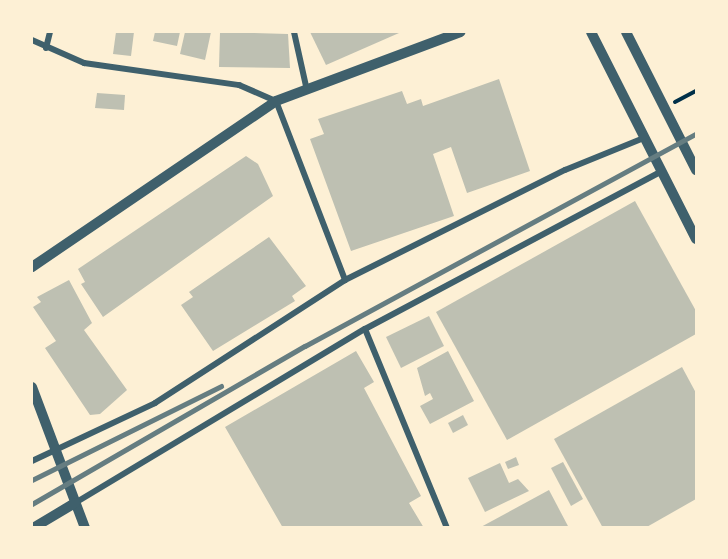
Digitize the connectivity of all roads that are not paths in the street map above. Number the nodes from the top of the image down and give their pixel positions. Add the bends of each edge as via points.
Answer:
1 (50, 32) edge
2 (294, 32) edge
3 (461, 32) edge
4 (591, 32) edge
5 (626, 32) edge
6 (32, 40) edge
7 (46, 48) junction
8 (306, 86) junction
9 (276, 101) junction
10 (644, 138) junction
11 (693, 154) edge
12 (696, 170) edge
13 (662, 171) junction
14 (696, 239) edge
15 (32, 267) edge
16 (345, 280) junction
17 (365, 329) junction
18 (32, 387) edge
19 (56, 450) junction
20 (32, 461) edge
21 (75, 502) junction
22 (33, 528) edge
23 (85, 528) edge
24 (447, 528) edge

1 - 7 street
2 - 8 street
3 - 8 street
4 - 10 street
5 - 11 street via 664,108
6 - 7 street
7 - 9 street via 84,63 239,85
8 - 9 street
9 - 15 street
9 - 16 street
10 - 13 street
10 - 16 street via 565,170
11 - 12 street
13 - 14 street
13 - 17 street
16 - 19 street via 155,403
17 - 21 street
17 - 24 street
18 - 19 street
19 - 20 street
19 - 21 street
21 - 22 street
21 - 23 street

